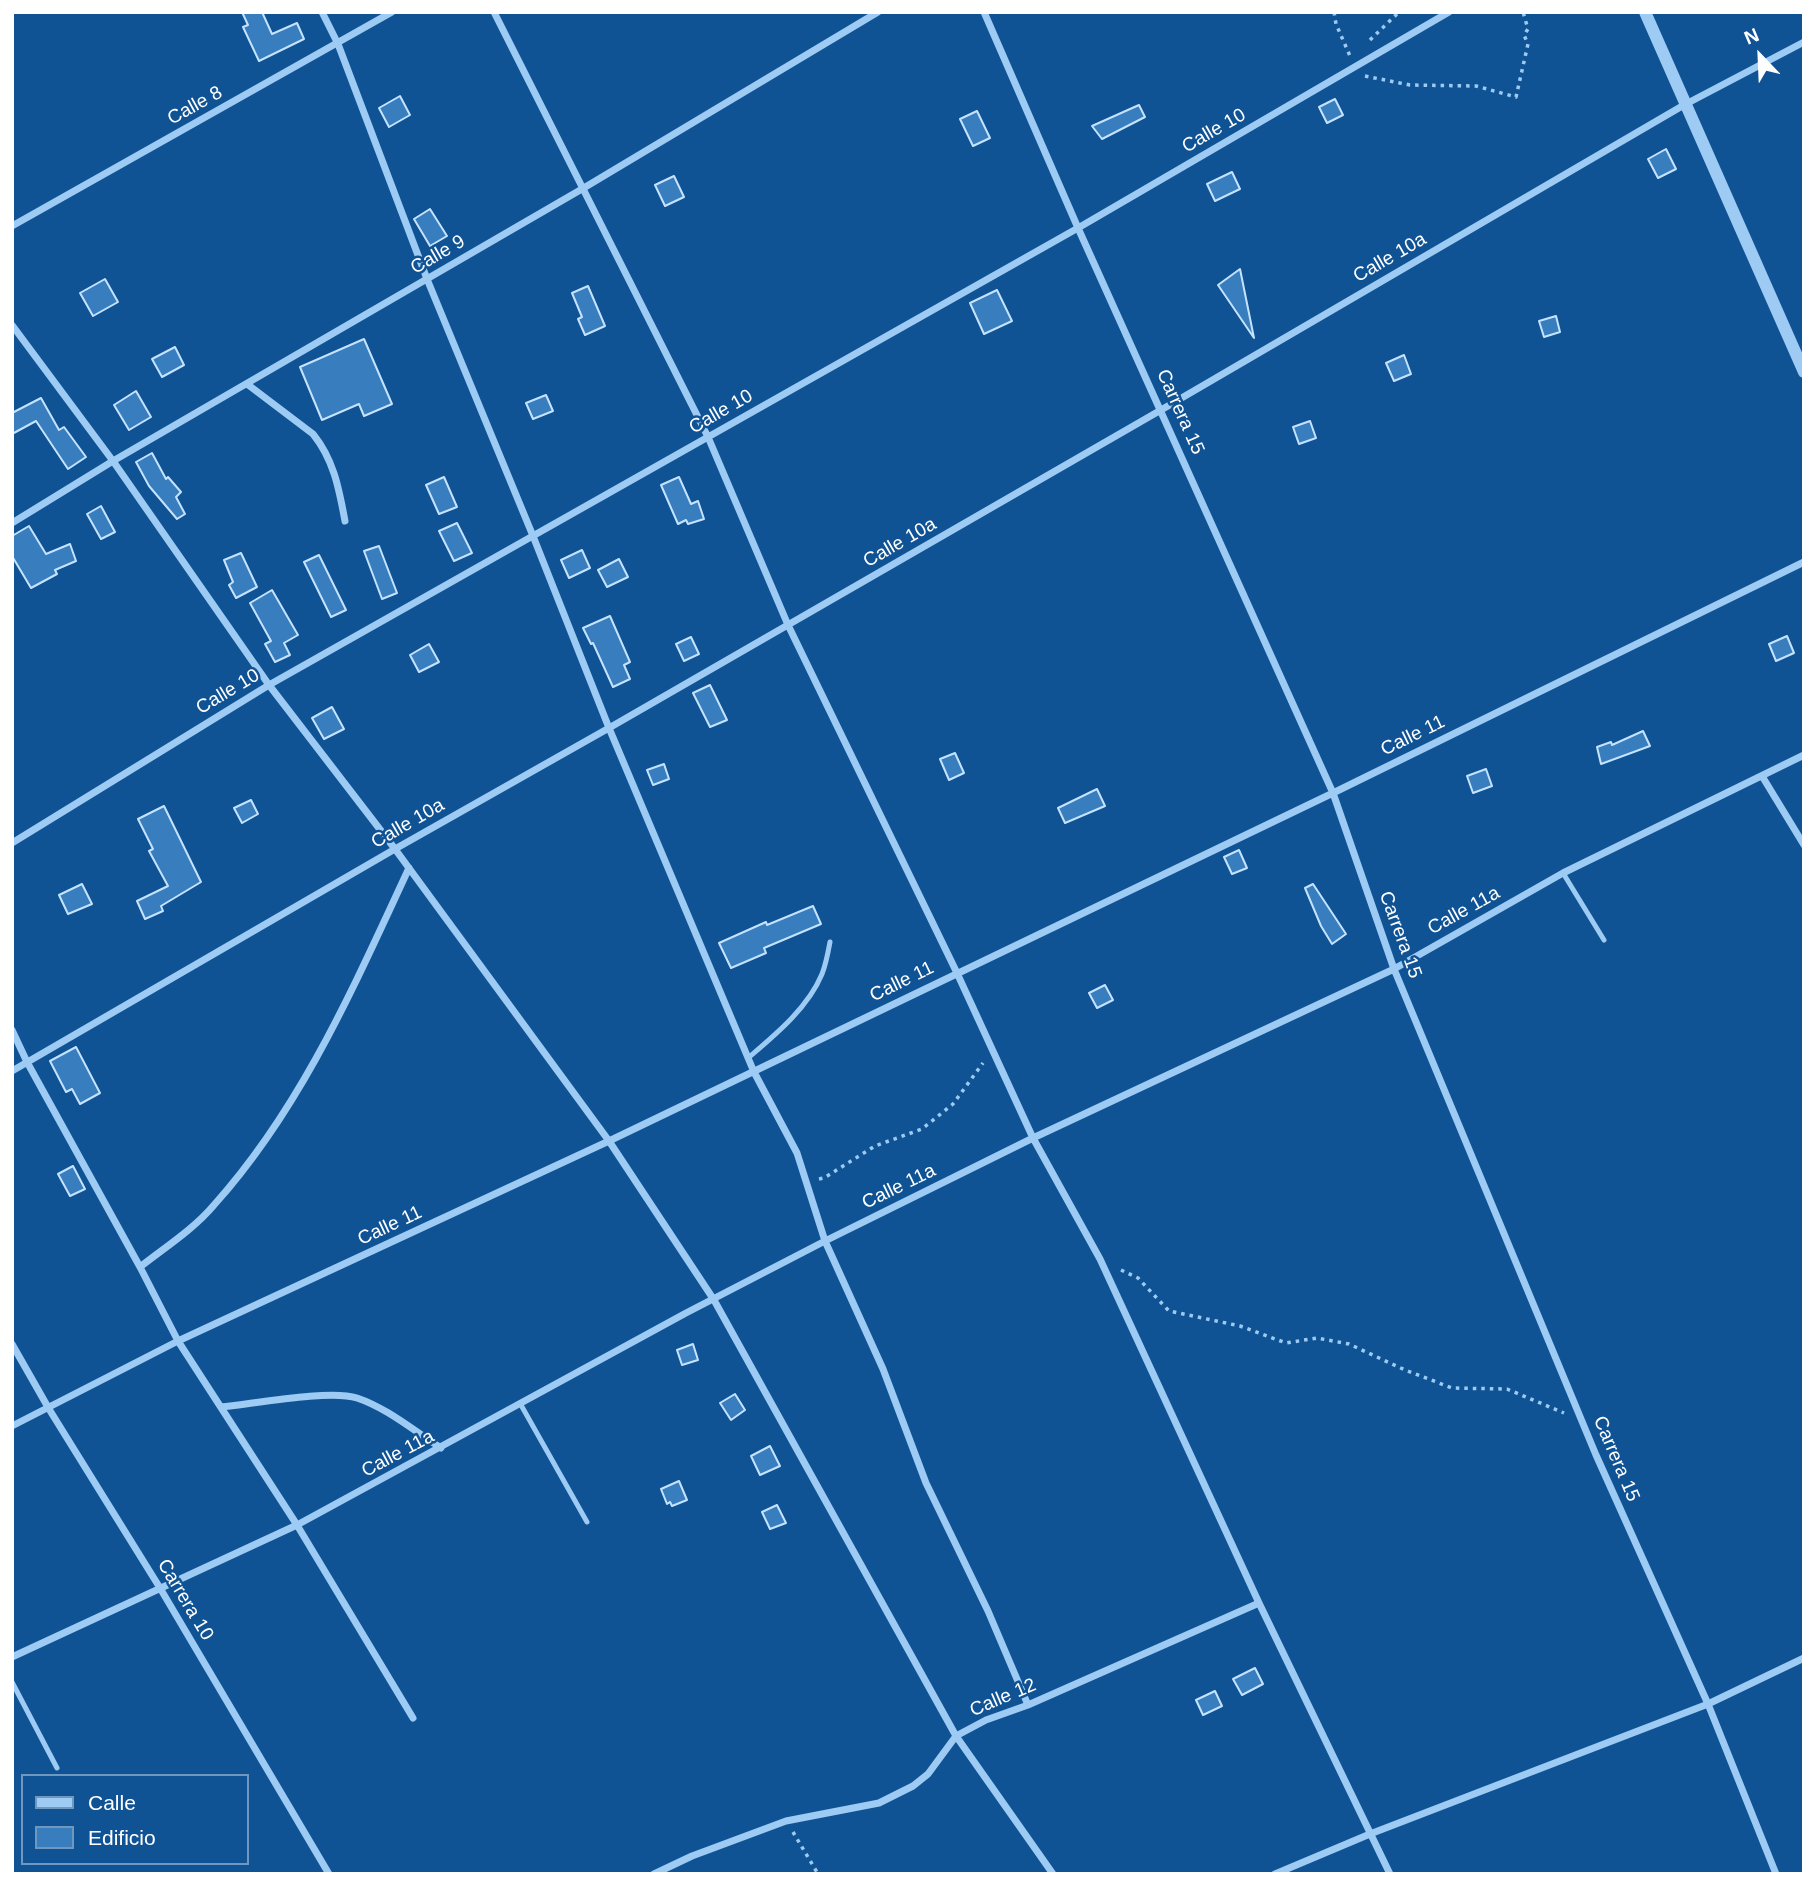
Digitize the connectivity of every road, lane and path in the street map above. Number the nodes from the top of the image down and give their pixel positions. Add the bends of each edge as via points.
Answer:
1 (322, 12) edge
2 (392, 12) edge
3 (494, 12) edge
4 (878, 12) edge
5 (984, 12) edge
6 (1334, 12) edge
7 (1399, 12) edge
8 (1449, 12) edge
9 (1524, 12) edge
10 (1645, 12) edge
11 (1804, 43) edge
12 (338, 44) junction
13 (1348, 53) junction
14 (1357, 66) junction
15 (1684, 105) junction
16 (582, 189) junction
17 (12, 226) edge
18 (1078, 228) junction
19 (427, 279) junction
20 (12, 325) edge
21 (1804, 372) edge
22 (247, 384) junction
23 (1161, 410) junction
24 (708, 437) junction
25 (113, 461) junction
26 (345, 521) dead end
27 (12, 523) edge
28 (533, 536) junction
29 (1804, 562) edge
30 (788, 625) junction
31 (269, 685) junction
32 (609, 728) junction
33 (1804, 755) edge
34 (1762, 776) junction
35 (1333, 793) junction
36 (12, 843) edge
37 (1804, 845) edge
38 (395, 849) junction
39 (409, 868) junction
40 (1563, 873) junction
41 (1604, 940) dead end
42 (830, 942) dead end
43 (1394, 969) junction
44 (957, 973) junction
45 (12, 1030) edge
46 (992, 1049) junction
47 (748, 1058) junction
48 (27, 1062) junction
49 (12, 1071) edge
50 (754, 1072) junction
51 (1033, 1138) junction
52 (609, 1142) junction
53 (806, 1180) junction
54 (825, 1241) junction
55 (1100, 1259) junction
56 (140, 1267) junction
57 (714, 1300) junction
58 (178, 1341) junction
59 (12, 1344) edge
60 (521, 1405) junction
61 (221, 1407) junction
62 (49, 1409) junction
63 (1579, 1411) junction
64 (12, 1426) edge
65 (441, 1448) junction
66 (587, 1522) dead end
67 (297, 1525) junction
68 (160, 1588) junction
69 (1259, 1603) junction
70 (12, 1657) edge
71 (1804, 1658) edge
72 (12, 1682) edge
73 (1708, 1704) junction
74 (1027, 1705) junction
75 (413, 1718) dead end
76 (956, 1736) junction
77 (57, 1768) dead end
78 (786, 1821) junction
79 (1370, 1834) junction
80 (329, 1874) edge
81 (654, 1874) edge
82 (818, 1874) edge
83 (1053, 1874) edge
84 (1275, 1874) edge
85 (1390, 1874) edge
86 (1776, 1874) edge

1 - 12 street
2 - 12 street, Calle 8
3 - 16 street
4 - 16 street, Calle 9
5 - 18 street, Carrera 15
6 - 13 path
7 - 13 path via 1370,40
8 - 14 street, Calle 10
9 - 14 path via 1528,44 1516,97 1475,86 1410,85 1367,78
10 - 15 street
11 - 15 street, Calle 10a
12 - 17 street, Calle 8
12 - 19 street
13 - 14 path
14 - 18 street, Calle 10
15 - 21 street
15 - 23 street, Calle 10a
16 - 19 street, Calle 9
16 - 24 street
18 - 23 street, Carrera 15
18 - 24 street, Calle 10
19 - 22 street, Calle 9
19 - 28 street
20 - 25 street
22 - 25 street, Calle 9
22 - 26 street via 321,444 331,461
23 - 30 street, Calle 10a
23 - 35 street, Carrera 15
24 - 28 street, Calle 10
24 - 30 street
25 - 27 street, Calle 9
25 - 31 street
28 - 31 street, Calle 10
28 - 32 street
29 - 35 street, Calle 11
30 - 32 street, Calle 10a
30 - 44 street
31 - 36 street, Calle 10
31 - 38 street
32 - 38 street, Calle 10a
32 - 47 street
33 - 34 street, Calle 11a
34 - 37 street
34 - 40 street, Calle 11a
35 - 43 street, Carrera 15
35 - 44 street, Calle 11
38 - 39 street
38 - 48 street, Calle 10a
39 - 52 street
39 - 56 street via 310,1072 259,1150 213,1208
40 - 41 lane
40 - 43 street, Calle 11a
42 - 47 lane via 821,975 796,1014
43 - 51 street, Calle 11a
43 - 63 street, Carrera 15
44 - 46 street
44 - 50 street, Calle 11
45 - 48 street
46 - 51 street
46 - 53 path via 953,1104 922,1129 875,1146 824,1178
47 - 50 street
48 - 49 street, Calle 10a
48 - 56 street
50 - 52 street, Calle 11
50 - 53 street via 797,1153
51 - 54 street, Calle 11a
51 - 55 street
52 - 57 street
52 - 58 street, Calle 11
53 - 54 street
54 - 57 street, Calle 11a
54 - 74 street via 883,1369 926,1483
55 - 63 path via 1138,1278 1169,1311 1240,1326 1286,1343 1317,1338 1349,1344 1452,1388 1507,1389 1564,1413
55 - 69 street
56 - 58 street
57 - 60 street, Calle 11a
57 - 76 street
58 - 61 street
58 - 62 street, Calle 11
59 - 62 street, Carrera 10
60 - 65 street, Calle 11a
60 - 66 lane
61 - 65 street via 353,1396
61 - 67 street
62 - 64 street, Calle 11
62 - 68 street, Carrera 10
63 - 73 street, Carrera 15
65 - 67 street, Calle 11a
67 - 68 street, Calle 11a
67 - 75 street
68 - 70 street, Calle 11a
68 - 80 street, Carrera 10
69 - 74 street, Calle 12
69 - 79 street
71 - 73 street
72 - 77 lane
73 - 79 street
73 - 86 street, Carrera 15
74 - 76 street, Calle 12
76 - 78 street, Calle 12 via 928,1774 879,1803
76 - 83 street
78 - 81 street, Calle 12
78 - 82 path
79 - 84 street
79 - 85 street

